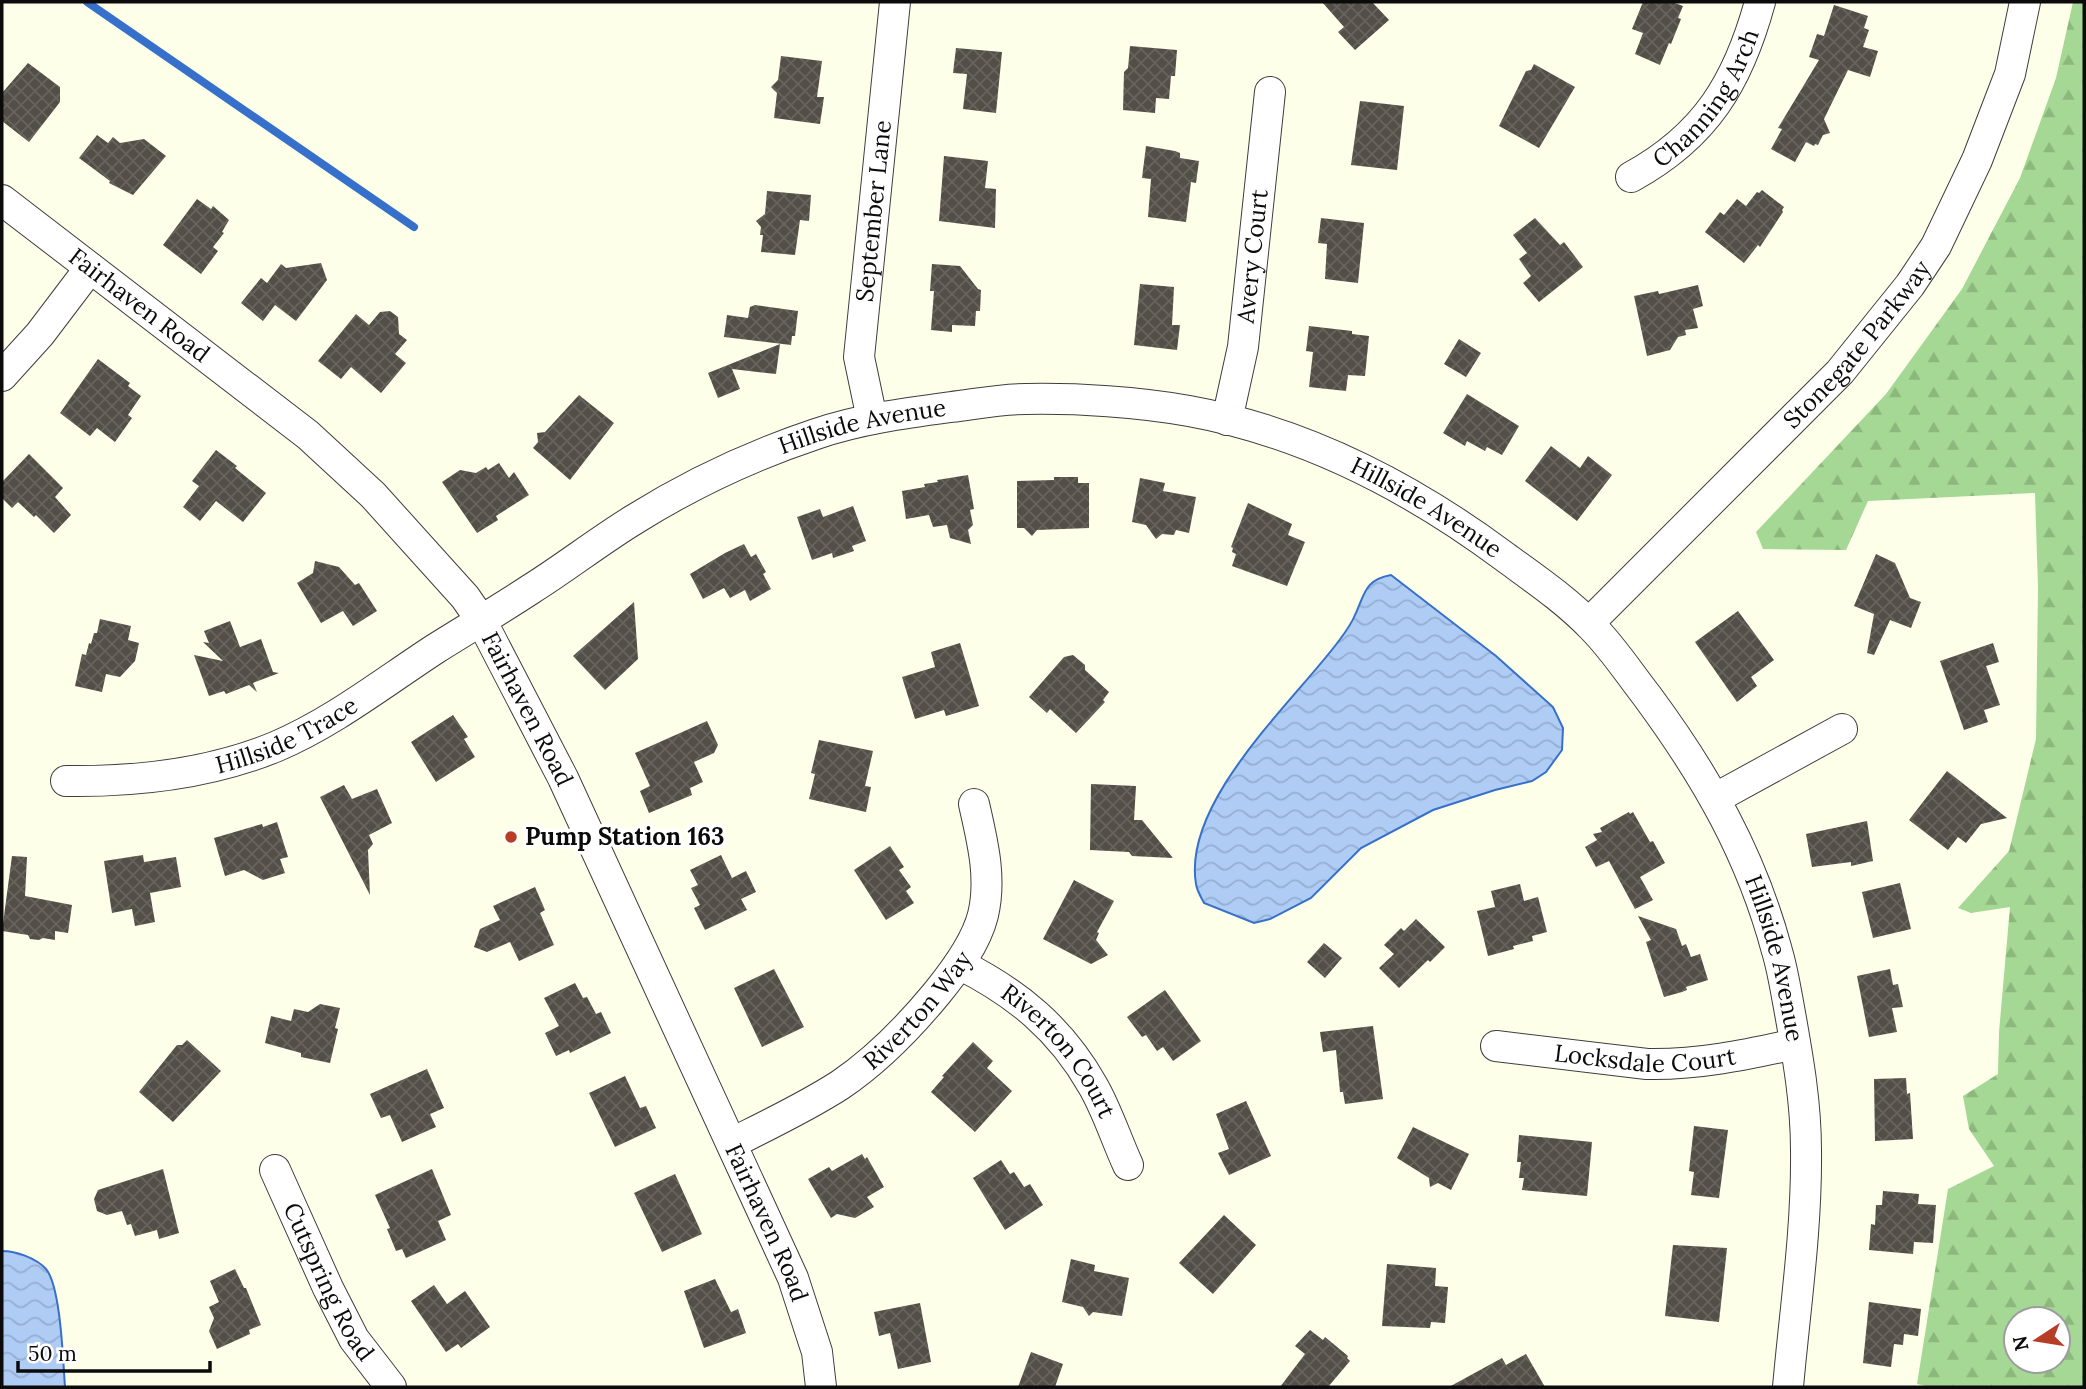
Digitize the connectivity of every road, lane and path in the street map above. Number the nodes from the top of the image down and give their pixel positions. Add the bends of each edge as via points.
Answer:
1 (895, 2) edge
2 (1760, 2) edge
3 (2025, 2) edge
4 (1270, 92) dead end
5 (1631, 177) dead end
6 (2, 200) edge
7 (90, 268) junction
8 (2, 376) edge
9 (872, 419) junction
10 (1227, 420) junction
11 (481, 620) junction
12 (1588, 623) junction
13 (1842, 729) dead end
14 (66, 781) dead end
15 (1716, 798) junction
16 (974, 804) dead end
17 (959, 964) junction
18 (1795, 1044) junction
19 (1496, 1046) dead end
20 (732, 1143) junction
21 (1128, 1165) dead end
22 (275, 1170) dead end
23 (391, 1387) edge
24 (821, 1387) edge
25 (1788, 1387) edge

1 - 9 street, September Lane via 859,358
2 - 5 street, Channing Arch via 1731,81 1717,105 1666,156
3 - 12 street, Stonegate Parkway via 2010,74 1977,159 1936,246 1910,285 1840,372
4 - 10 street, Avery Court via 1243,347
6 - 7 street, Fairhaven Road
7 - 8 street
7 - 11 street, Fairhaven Road via 308,435 373,495
9 - 10 street, Hillside Avenue via 1021,398 1149,406
9 - 11 street, Hillside Avenue via 749,459 688,489
10 - 12 street, Hillside Avenue via 1319,450 1385,479 1450,517
11 - 14 street, Hillside Trace via 330,719 280,745 184,773
11 - 20 street, Fairhaven Road via 563,778
12 - 15 street, Hillside Avenue via 1680,741
13 - 15 street
15 - 18 street, Hillside Avenue via 1744,855 1777,948
16 - 17 street, Riverton Way via 985,861 985,901 979,928
17 - 20 street, Riverton Way via 911,1024 865,1066 811,1102
17 - 21 street, Riverton Court via 1007,991 1060,1037 1095,1088
18 - 19 street, Locksdale Court via 1670,1065
18 - 25 street, Hillside Avenue via 1806,1150
20 - 24 street, Fairhaven Road via 793,1278 817,1352
22 - 23 street, Cutspring Road via 354,1339

